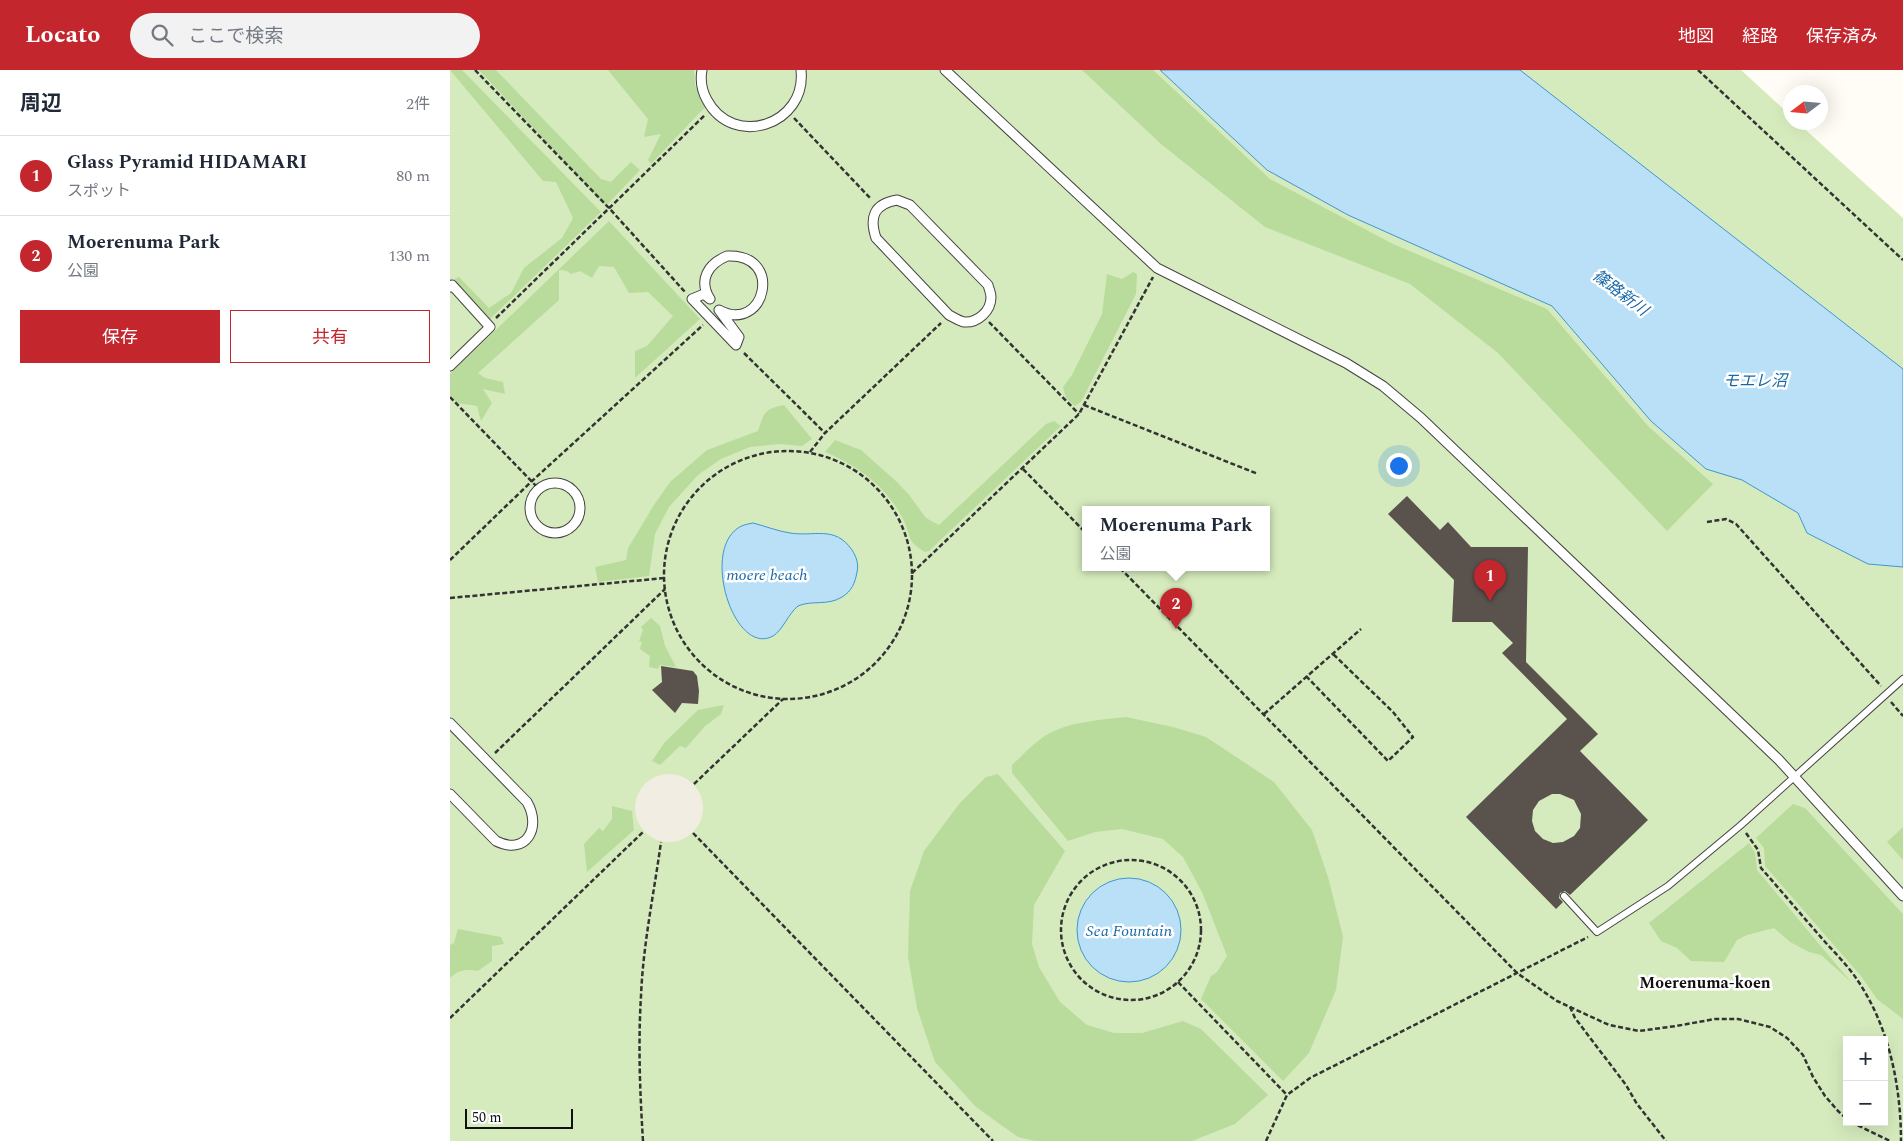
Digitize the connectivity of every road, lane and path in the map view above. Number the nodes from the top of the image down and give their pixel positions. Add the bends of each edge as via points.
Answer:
1 (475, 70) edge
2 (702, 70) edge
3 (802, 70) edge
4 (945, 70) edge
5 (1698, 70) edge
6 (712, 108) junction
7 (788, 112) junction
8 (879, 207) junction
9 (609, 208) junction
10 (1903, 260) edge
11 (1158, 268) junction
12 (450, 287) edge
13 (692, 299) junction
14 (949, 315) junction
15 (983, 316) junction
16 (710, 319) junction
17 (488, 326) junction
18 (736, 345) junction
19 (450, 366) edge
20 (450, 397) edge
21 (1084, 405) junction
22 (1079, 414) junction
23 (825, 433) junction
24 (810, 452) junction
25 (1023, 469) junction
26 (1258, 474) dead end
27 (532, 481) junction
28 (539, 489) junction
29 (1707, 522) dead end
30 (1082, 529) edge
31 (450, 560) edge
32 (1123, 571) edge
33 (912, 573) junction
34 (665, 578) junction
35 (665, 589) junction
36 (450, 598) edge
37 (1361, 629) dead end
38 (1332, 653) junction
39 (1306, 676) junction
40 (1903, 679) edge
41 (1886, 694) junction
42 (783, 698) junction
43 (1264, 714) junction
44 (1903, 716) edge
45 (450, 724) edge
46 (487, 761) junction
47 (1794, 776) junction
48 (694, 784) dead end
49 (450, 794) edge
50 (1741, 825) junction
51 (644, 831) dead end
52 (694, 833) dead end
53 (661, 842) dead end
54 (1564, 896) dead end
55 (1903, 896) edge
56 (1597, 932) junction
57 (1517, 973) junction
58 (1178, 982) junction
59 (1570, 1007) junction
60 (450, 1018) edge
61 (1287, 1095) junction
62 (1843, 1115) edge
63 (1859, 1126) edge
64 (643, 1141) edge
65 (993, 1141) edge
66 (1266, 1141) edge
67 (1666, 1141) edge
68 (1890, 1141) edge
69 (1902, 1141) edge

1 - 9 path
2 - 6 street via 703,92
3 - 7 street via 801,86
4 - 11 street
5 - 10 path
6 - 7 street via 734,124 748,127 763,126
6 - 9 path
7 - 8 path
8 - 14 street via 873,215 876,238
8 - 15 street via 897,200 910,205 988,285 991,296
9 - 13 path
9 - 17 path
11 - 21 path
11 - 47 street via 1346,363 1383,386 1421,418
12 - 17 street via 452,285
13 - 16 street
13 - 18 street via 704,294 710,299 704,287 706,276 718,260 737,256 756,265 764,282 760,300 754,308 737,315 719,310 739,337
14 - 15 street via 962,322
14 - 23 path
15 - 22 path
16 - 18 street
16 - 27 path
17 - 19 street
18 - 23 path
20 - 27 path
21 - 22 path
21 - 26 path
22 - 25 path
23 - 24 path
24 - 33 path via 830,457 849,467 881,494 903,530
24 - 34 path via 768,452 734,464 710,478 695,492 674,525 664,564
25 - 30 path
25 - 33 path
27 - 28 path
27 - 31 path
28 - 28 street via 530,506 539,527 554,533 575,523 580,507 573,491 559,483
29 - 41 path via 1726,519 1736,524
32 - 43 path
33 - 42 path via 906,612 887,651 855,678 835,689 802,698
34 - 35 path
34 - 36 path
35 - 42 path via 674,624 683,641 703,664 729,684 764,696
35 - 46 path
37 - 38 path
38 - 39 path
38 - 39 path via 1393,712 1413,737 1388,761
39 - 43 path
40 - 41 lane
41 - 44 path
41 - 47 lane
42 - 48 path
43 - 57 path
45 - 46 street
46 - 49 street via 533,811 533,829 529,837 514,846 505,846 496,841
47 - 50 lane
47 - 55 street
50 - 56 lane via 1668,886
50 - 69 path via 1758,850 1761,868 1857,979 1870,1001 1895,1075
51 - 60 path
52 - 65 path
53 - 64 path via 640,995
54 - 56 lane
56 - 57 path
57 - 59 path
57 - 61 path via 1310,1078
58 - 58 path via 1196,957 1200,943 1201,927 1194,897 1175,875 1150,863 1123,862 1093,870 1073,891 1061,923 1063,952 1077,977 1098,993 1125,1000 1153,996
58 - 61 path
59 - 62 path via 1609,1025 1639,1031 1715,1018 1738,1019 1770,1027 1803,1054 1825,1096
59 - 67 path
61 - 66 path
63 - 68 path

